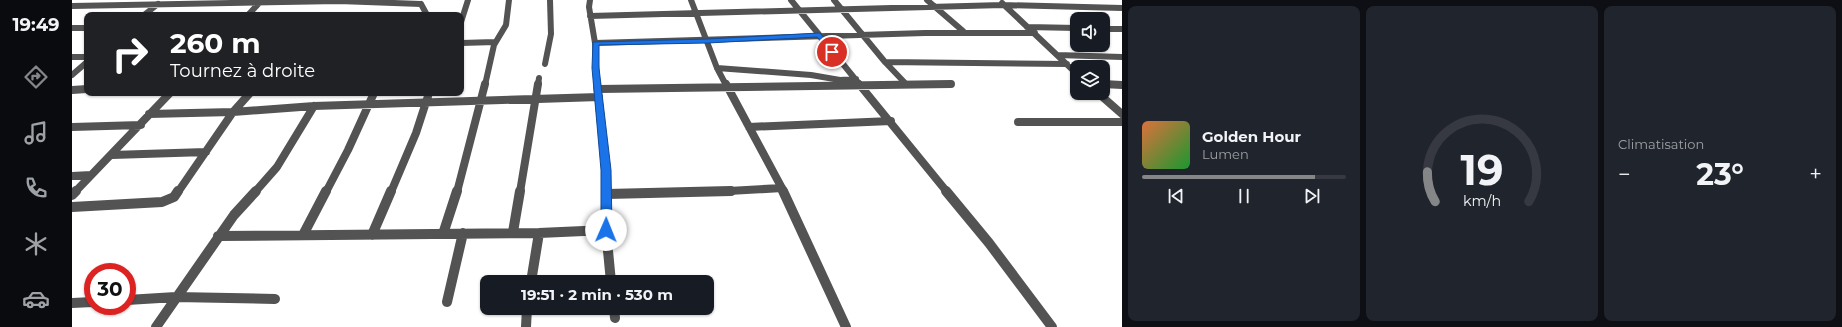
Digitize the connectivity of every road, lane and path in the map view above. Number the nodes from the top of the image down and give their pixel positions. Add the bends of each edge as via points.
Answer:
1 (163, 0) edge
2 (468, 0) edge
3 (509, 0) edge
4 (550, 0) edge
5 (590, 0) edge
6 (690, 0) edge
7 (790, 0) edge
8 (834, 0) edge
9 (927, 0) edge
10 (998, 0) edge
11 (1058, 0) edge
12 (260, 1) edge
13 (322, 1) edge
14 (423, 2) edge
15 (157, 5) junction
16 (1003, 5) junction
17 (1065, 5) junction
18 (72, 6) edge
19 (936, 7) junction
20 (1122, 8) edge
21 (841, 9) junction
22 (800, 11) junction
23 (148, 12) edge
24 (251, 12) edge
25 (426, 12) edge
26 (464, 12) edge
27 (697, 13) junction
28 (590, 16) junction
29 (1027, 27) junction
30 (72, 28) edge
31 (84, 28) edge
32 (1070, 28) edge
33 (1110, 29) edge
34 (1122, 29) edge
35 (963, 31) junction
36 (1035, 33) junction
37 (861, 34) junction
38 (819, 35) junction
39 (708, 41) junction
40 (495, 42) junction
41 (464, 43) edge
42 (595, 43) junction
43 (1057, 55) junction
44 (72, 57) edge
45 (84, 57) edge
46 (1122, 57) edge
47 (884, 62) junction
48 (545, 64) dead end
49 (1067, 64) junction
50 (84, 65) edge
51 (1070, 67) edge
52 (717, 68) junction
53 (72, 75) edge
54 (539, 78) dead end
55 (858, 81) junction
56 (906, 84) junction
57 (951, 84) dead end
58 (1110, 84) edge
59 (1122, 85) edge
60 (728, 88) junction
61 (72, 90) edge
62 (84, 90) edge
63 (599, 93) junction
64 (167, 96) edge
65 (247, 96) edge
66 (372, 96) edge
67 (428, 96) edge
68 (535, 99) junction
69 (482, 100) junction
70 (1106, 100) edge
71 (426, 103) junction
72 (368, 104) junction
73 (314, 106) junction
74 (233, 112) junction
75 (149, 114) junction
76 (1122, 114) edge
77 (891, 121) junction
78 (1018, 122) dead end
79 (1122, 122) edge
80 (141, 125) junction
81 (72, 127) edge
82 (749, 128) junction
83 (206, 152) junction
84 (112, 155) junction
85 (91, 175) junction
86 (72, 176) edge
87 (782, 188) junction
88 (607, 194) junction
89 (72, 195) edge
90 (72, 208) edge
91 (606, 230) junction
92 (512, 232) junction
93 (463, 233) junction
94 (539, 233) junction
95 (443, 234) junction
96 (303, 235) junction
97 (372, 235) junction
98 (218, 236) junction
99 (532, 275) edge
100 (610, 275) edge
101 (176, 297) junction
102 (136, 299) edge
103 (275, 299) dead end
104 (84, 302) edge
105 (447, 302) dead end
106 (72, 303) edge
107 (527, 315) edge
108 (156, 327) edge
109 (526, 327) edge
110 (846, 327) edge
111 (1052, 327) edge

1 - 15 street
2 - 26 street
3 - 40 street via 508,20
4 - 48 street via 551,34
5 - 28 street
6 - 27 street
7 - 22 street
8 - 21 street
9 - 19 street
10 - 16 street
11 - 17 street
12 - 13 street
12 - 15 street
12 - 24 street
13 - 14 street
14 - 25 street
15 - 18 street
15 - 23 street
16 - 17 street
16 - 19 street
16 - 29 street
17 - 20 street
19 - 21 street
19 - 35 street
21 - 22 street
21 - 37 street
22 - 27 street
22 - 38 street
27 - 28 street
27 - 39 street
28 - 42 street
29 - 32 street
29 - 36 street
30 - 31 street
33 - 34 street
35 - 36 street
35 - 37 street
36 - 43 street
37 - 38 street
37 - 47 street
38 - 39 street
38 - 55 street
39 - 42 street
39 - 52 street
40 - 41 street
40 - 69 street
42 - 63 street
43 - 46 street
43 - 49 street
44 - 45 street
47 - 49 street
47 - 56 street
49 - 51 street
50 - 53 street
52 - 55 street
52 - 60 street
54 - 68 street
55 - 56 street
55 - 60 street
55 - 77 street
56 - 57 street
58 - 59 street
60 - 63 street
60 - 82 street
61 - 62 street
63 - 68 street
63 - 88 street
64 - 75 street
65 - 74 street
66 - 72 street
67 - 71 street
68 - 69 street
68 - 92 street
69 - 71 street
69 - 95 street via 461,181
70 - 76 street
71 - 72 street
71 - 97 street via 416,133
72 - 73 street
72 - 96 street via 348,150
73 - 74 street
73 - 98 street via 277,167
74 - 75 street
74 - 83 street
75 - 80 street
77 - 82 street
77 - 111 street via 918,158 989,243
78 - 79 street
80 - 81 street
80 - 84 street
82 - 87 street
83 - 84 street
83 - 90 street via 178,194 168,200
84 - 85 street
85 - 86 street
85 - 89 street
87 - 88 street
87 - 110 street
88 - 91 street
91 - 94 street
91 - 100 street
92 - 93 street
92 - 94 street
93 - 95 street
93 - 105 street
94 - 99 street
95 - 97 street
96 - 97 street
96 - 98 street
98 - 101 street
101 - 102 street
101 - 103 street
101 - 108 street
104 - 106 street
107 - 109 street

